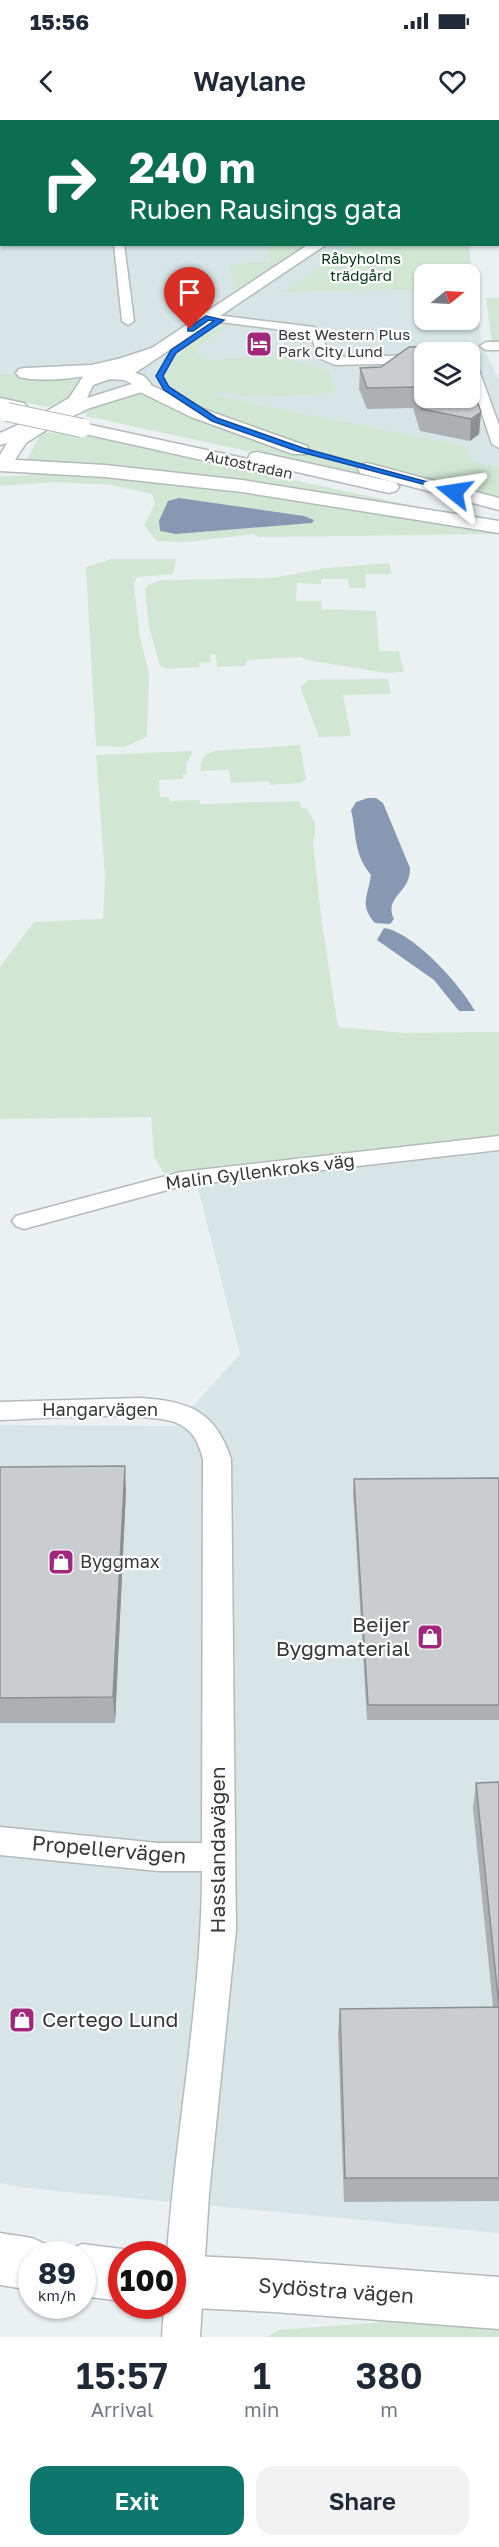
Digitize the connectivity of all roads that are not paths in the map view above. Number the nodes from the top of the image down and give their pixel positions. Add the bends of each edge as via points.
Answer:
1 (119, 246) edge
2 (317, 246) edge
3 (333, 246) edge
4 (214, 319) junction
5 (128, 321) dead end
6 (164, 352) junction
7 (414, 359) edge
8 (103, 376) junction
9 (141, 383) junction
10 (480, 390) edge
11 (6, 408) edge
12 (214, 420) junction
13 (87, 426) junction
14 (0, 439) edge
15 (499, 444) edge
16 (0, 465) edge
17 (77, 469) junction
18 (0, 474) edge
19 (499, 504) edge
20 (499, 511) edge
21 (499, 519) edge
22 (499, 527) edge
23 (499, 1143) edge
24 (24, 1221) dead end
25 (0, 1411) edge
26 (197, 1422) joint
27 (0, 1840) edge
28 (218, 1857) junction
29 (184, 2241) edge
30 (0, 2259) edge
31 (18, 2262) edge
32 (186, 2281) edge
33 (499, 2303) edge
34 (180, 2319) edge
35 (181, 2337) edge

1 - 5 street
2 - 4 main road
3 - 4 main road
4 - 6 main road
4 - 7 street via 310,330 316,335 323,356 334,361
6 - 8 main road via 135,367
6 - 8 main road via 99,370 17,372
6 - 9 main road via 147,368
6 - 12 main road via 162,384
8 - 9 main road via 128,376
8 - 14 main road via 86,382 73,403
9 - 12 main road via 165,399
9 - 16 main road via 134,392 90,402 41,426 19,440
10 - 15 street
11 - 13 main road, Autostradan, bridge
12 - 19 main road via 300,449
13 - 20 main road, Autostradan
13 - 21 main road, Autostradan
16 - 17 main road
17 - 18 main road
17 - 22 main road via 242,486
23 - 24 street, Malin Gyllenkroks väg via 182,1179
25 - 26 street, Hangarvägen via 140,1407 179,1412
26 - 28 street, Hasslandavägen via 211,1438 219,1466
27 - 28 street, Propellervägen via 158,1857
28 - 29 street, Hasslandavägen via 219,1930
30 - 31 main road
32 - 33 main road, Sydöstra vägen
34 - 35 street, Hasslandavägen

